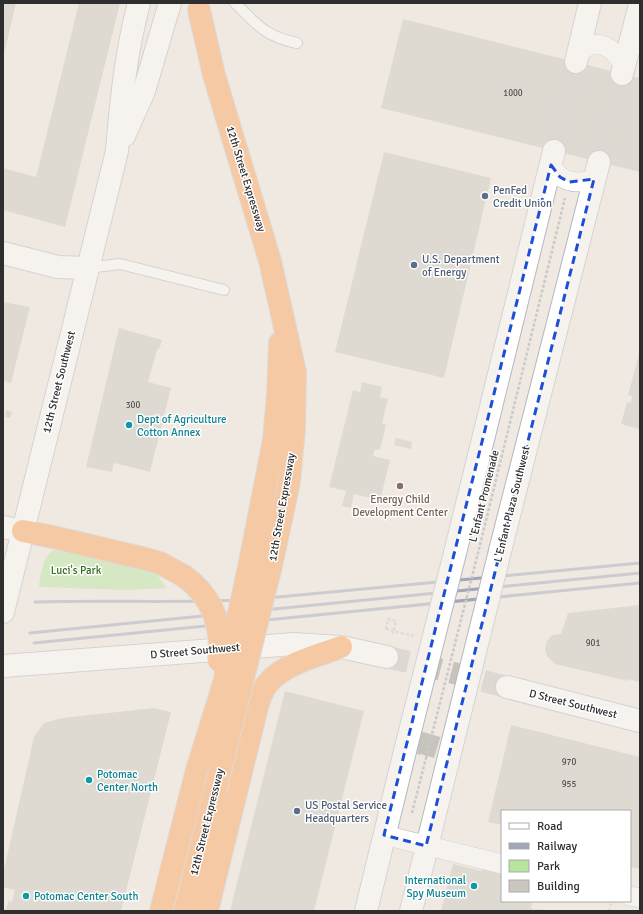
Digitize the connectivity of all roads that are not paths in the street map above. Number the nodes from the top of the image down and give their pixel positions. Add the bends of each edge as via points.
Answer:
1 (139, 3) edge
2 (152, 3) edge
3 (170, 3) edge
4 (236, 3) edge
5 (590, 3) edge
6 (640, 5) edge
7 (199, 10) dead end
8 (297, 43) dead end
9 (577, 58) joint
10 (623, 70) joint
11 (122, 87) junction
12 (117, 151) junction
13 (553, 158) joint
14 (597, 170) joint
15 (3, 253) edge
16 (87, 268) junction
17 (224, 290) dead end
18 (280, 300) junction
19 (13, 529) edge
20 (4, 606) edge
21 (341, 647) junction
22 (387, 657) tunnel mouth
23 (3, 666) edge
24 (507, 687) tunnel mouth
25 (640, 721) edge
26 (197, 770) junction
27 (384, 835) junction
28 (426, 846) junction
29 (501, 864) edge
30 (161, 911) edge
31 (185, 911) edge
32 (207, 911) edge
33 (366, 911) edge
34 (411, 911) edge

1 - 11 street, 12th Street Southwest
2 - 11 street
3 - 12 street, 12th Street Southwest via 144,90
4 - 8 lane via 264,31 276,38
5 - 9 street
6 - 10 street
7 - 18 highway, 12th Street Expressway via 214,75 258,216
9 - 10 street via 584,47 598,44 619,57
11 - 12 street, 12th Street Southwest
12 - 16 street, 12th Street Southwest
13 - 14 street via 560,177 569,182 584,183
13 - 27 street, bridge
14 - 28 street, L'Enfant Plaza Southwest, bridge via 490,546 448,760
15 - 16 street via 58,267
16 - 17 lane via 120,264
16 - 19 street, 12th Street Southwest
18 - 26 highway, bridge via 279,379 274,440 224,683
18 - 31 highway, 12th Street Expressway, bridge via 295,372 294,429 288,482 271,566
19 - 20 street, 12th Street Southwest
19 - 26 highway, bridge via 53,536 160,563 196,584 211,604 218,621 220,642 218,666
21 - 22 street, D Street Southwest
21 - 23 street, D Street Southwest via 312,644 266,645
21 - 32 highway via 286,669 269,680 264,688 257,707
24 - 25 street, D Street Southwest
26 - 30 highway
27 - 28 street
27 - 33 street
28 - 29 street
28 - 34 street, L'Enfant Plaza Southwest

